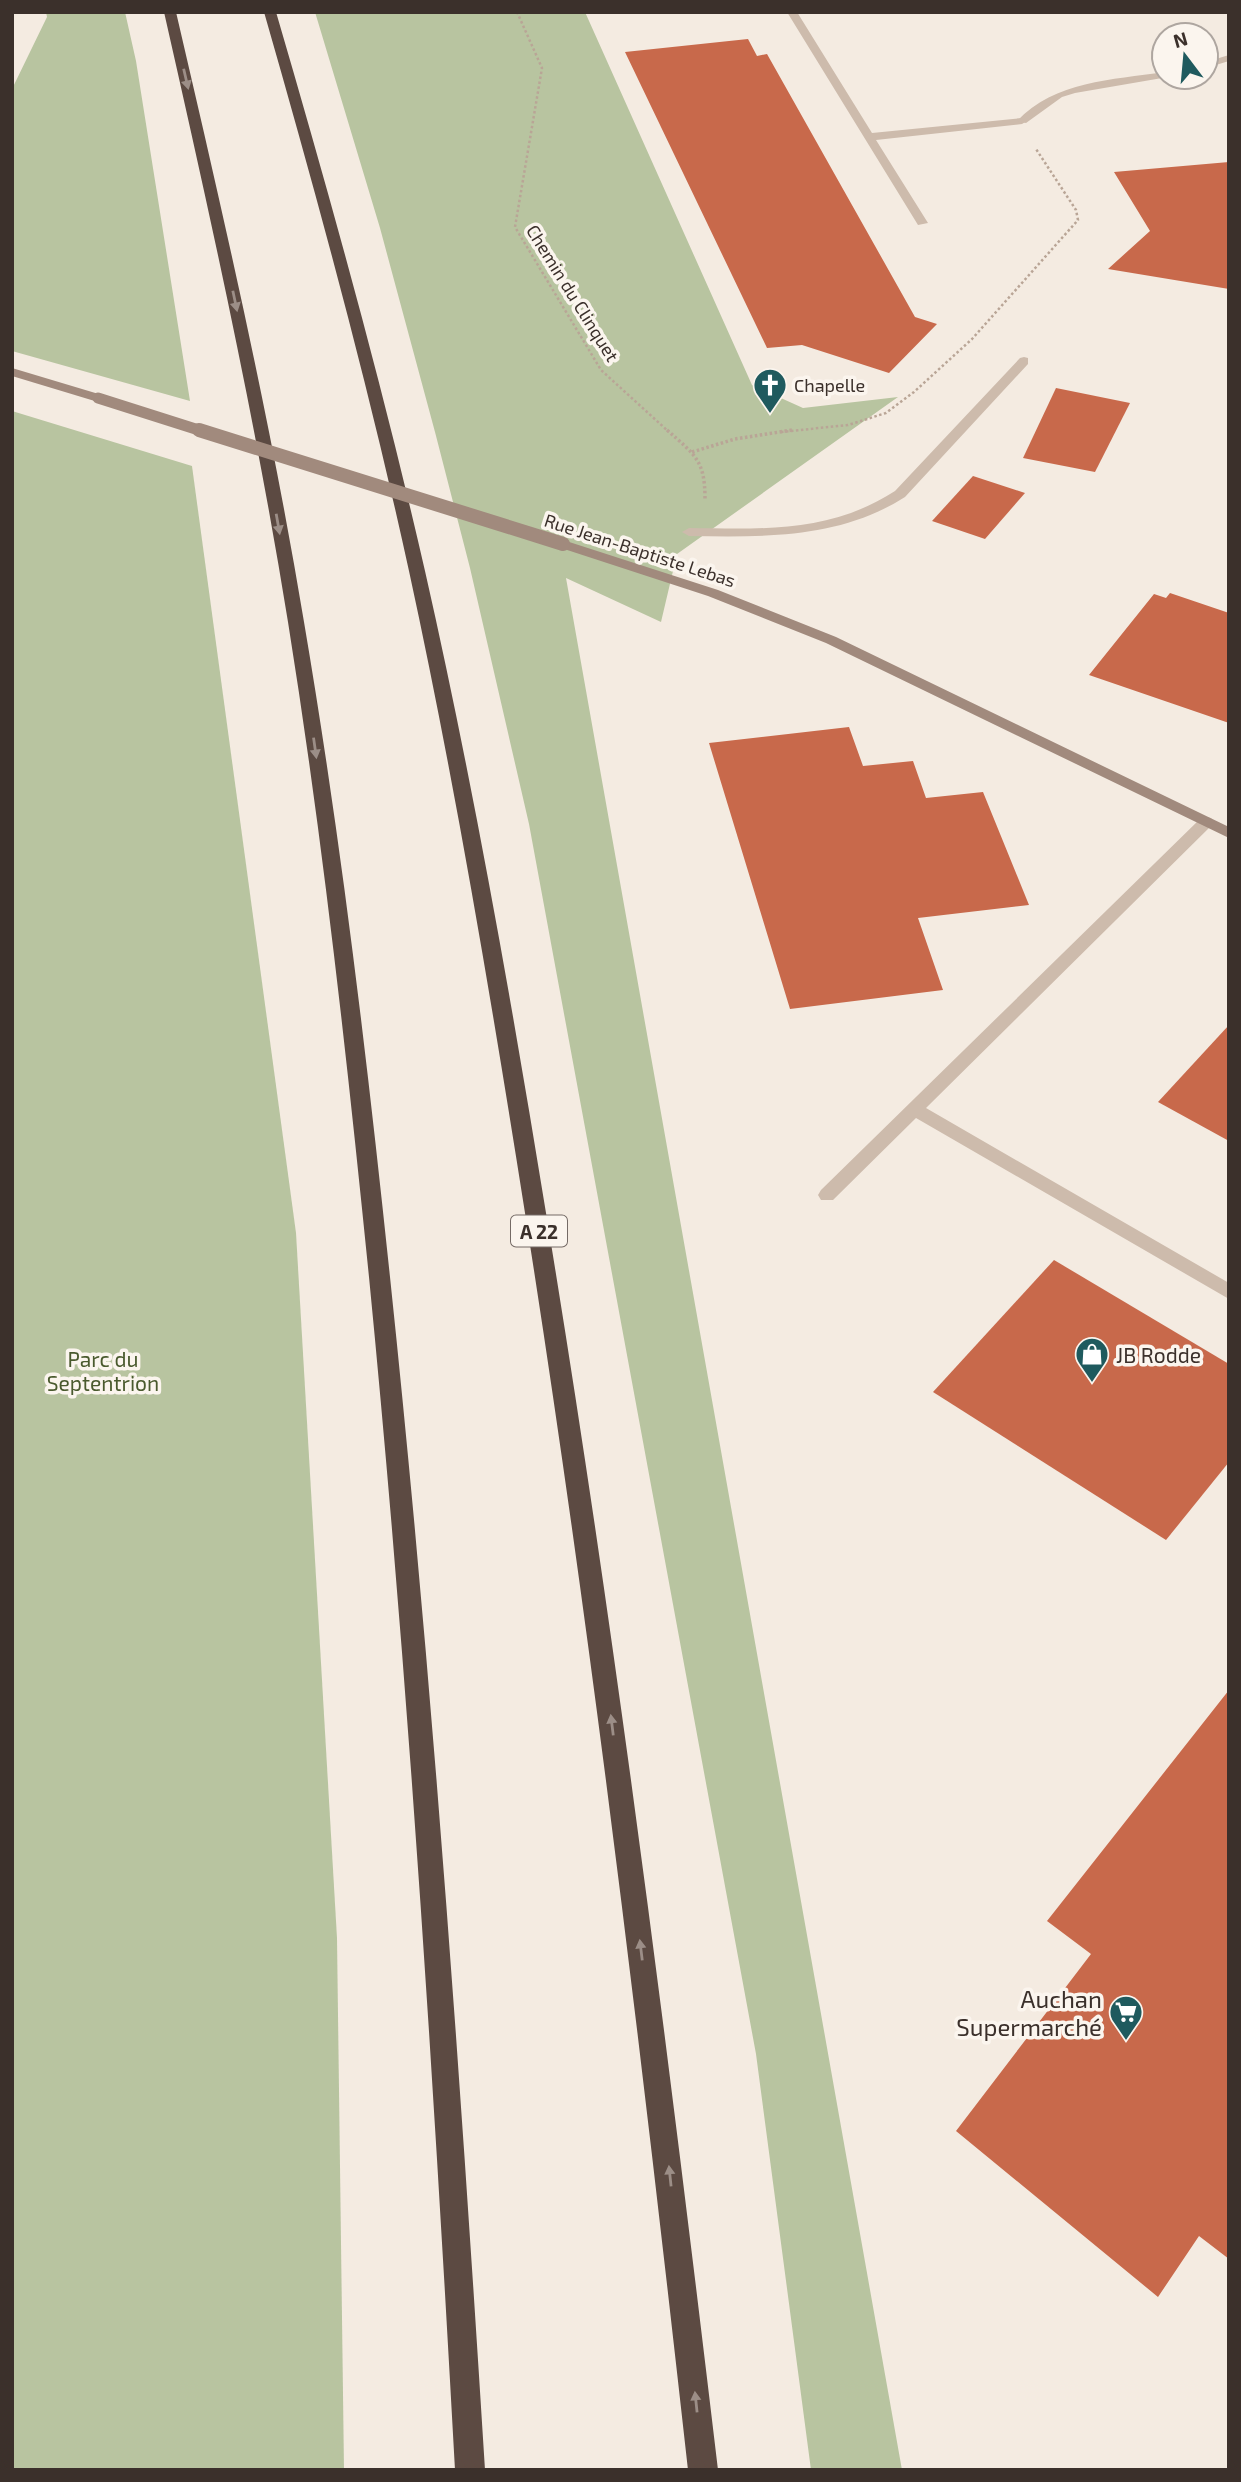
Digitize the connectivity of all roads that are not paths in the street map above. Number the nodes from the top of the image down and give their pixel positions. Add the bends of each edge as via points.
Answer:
1 (170, 12) edge
2 (270, 12) edge
3 (792, 12) edge
4 (1150, 77) edge
5 (869, 137) junction
6 (922, 223) dead end
7 (1024, 361) dead end
8 (12, 372) edge
9 (689, 532) dead end
10 (1206, 822) junction
11 (1229, 833) edge
12 (914, 1109) junction
13 (827, 1195) dead end
14 (1229, 1292) edge
15 (470, 2470) edge
16 (703, 2470) edge

1 -> 15 highway via 258,408 300,646 340,923 401,1488 438,1955
16 -> 2 highway, A 22 via 602,1647 500,995 435,654 380,412
3 - 5 street
4 - 5 street via 1088,85 1058,95 1022,121
5 - 6 street
7 - 9 street via 884,507 825,526
8 - 10 main road, Rue Jean-Baptiste Lebas, bridge via 703,590 831,640
10 - 11 main road, Rue Jean-Baptiste Lebas
10 - 12 street
12 - 13 street
12 - 14 street

